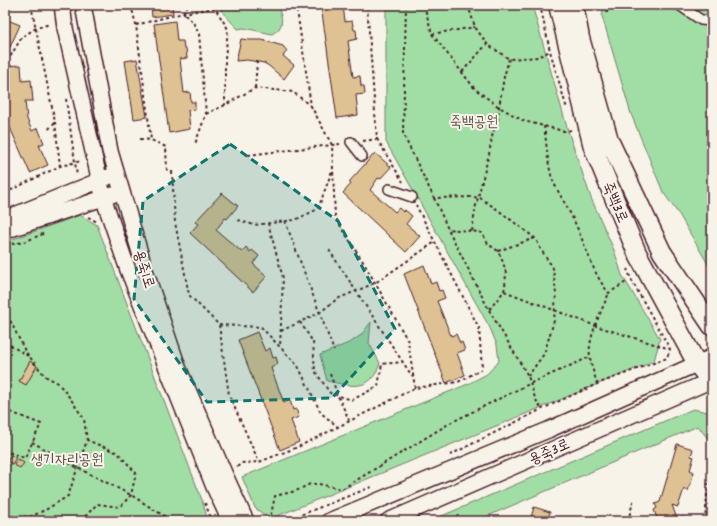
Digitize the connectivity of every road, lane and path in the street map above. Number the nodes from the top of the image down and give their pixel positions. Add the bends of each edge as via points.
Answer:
1 (31, 5) edge
2 (62, 5) edge
3 (83, 5) edge
4 (131, 5) edge
5 (188, 5) edge
6 (216, 5) edge
7 (294, 5) edge
8 (367, 5) edge
9 (406, 5) edge
10 (424, 5) edge
11 (468, 5) edge
12 (540, 5) edge
13 (558, 5) edge
14 (574, 5) edge
15 (608, 5) edge
16 (679, 5) edge
17 (215, 8) junction
18 (183, 13) junction
19 (607, 13) dead end
20 (55, 22) dead end
21 (712, 22) edge
22 (136, 25) junction
23 (475, 27) junction
24 (36, 28) junction
25 (432, 34) junction
26 (486, 44) junction
27 (550, 51) junction
28 (5, 57) edge
29 (509, 59) junction
30 (257, 62) dead end
31 (462, 72) junction
32 (255, 88) junction
33 (65, 92) dead end
34 (225, 105) junction
35 (311, 106) junction
36 (499, 107) junction
37 (206, 114) junction
38 (568, 115) dead end
39 (55, 122) junction
40 (544, 126) junction
41 (48, 130) dead end
42 (568, 131) dead end
43 (140, 139) dead end
44 (377, 139) junction
45 (151, 140) junction
46 (351, 142) junction
47 (195, 144) dead end
48 (332, 145) junction
49 (248, 155) dead end
50 (362, 156) dead end
51 (82, 160) dead end
52 (75, 162) junction
53 (60, 166) junction
54 (333, 167) junction
55 (172, 171) dead end
56 (167, 172) dead end
57 (117, 173) junction
58 (77, 177) dead end
59 (100, 181) junction
60 (389, 189) dead end
61 (122, 192) junction
62 (5, 194) edge
63 (412, 197) junction
64 (104, 198) junction
65 (434, 198) junction
66 (478, 198) junction
67 (82, 218) dead end
68 (5, 219) edge
69 (238, 220) dead end
70 (285, 221) junction
71 (98, 223) dead end
72 (268, 223) junction
73 (448, 229) junction
74 (472, 231) junction
75 (46, 233) dead end
76 (8, 238) edge
77 (535, 238) junction
78 (435, 242) junction
79 (329, 250) dead end
80 (498, 251) junction
81 (5, 280) edge
82 (626, 282) dead end
83 (375, 283) junction
84 (355, 291) junction
85 (504, 291) junction
86 (609, 293) junction
87 (5, 295) edge
88 (5, 310) edge
89 (489, 310) junction
90 (555, 310) junction
91 (319, 313) junction
92 (300, 322) junction
93 (219, 325) junction
94 (596, 326) junction
95 (712, 326) edge
96 (281, 331) junction
97 (5, 342) edge
98 (280, 347) junction
99 (334, 351) dead end
100 (29, 357) junction
101 (590, 357) junction
102 (705, 360) edge
103 (403, 362) junction
104 (330, 374) dead end
105 (528, 376) junction
106 (413, 377) junction
107 (711, 381) edge
108 (531, 383) junction
109 (597, 384) junction
110 (414, 388) junction
111 (338, 396) junction
112 (542, 409) junction
113 (5, 410) edge
114 (349, 420) junction
115 (338, 426) junction
116 (87, 440) junction
117 (32, 442) junction
118 (5, 451) edge
119 (446, 456) dead end
120 (259, 462) junction
121 (78, 468) junction
122 (225, 475) junction
123 (708, 483) dead end
124 (375, 486) dead end
125 (131, 495) junction
126 (634, 498) dead end
127 (204, 501) dead end
128 (5, 516) edge
129 (81, 521) edge
130 (172, 521) edge
131 (212, 521) edge
132 (230, 521) edge
133 (246, 521) edge
134 (271, 521) edge
135 (285, 521) edge
136 (329, 521) edge
137 (388, 521) edge
138 (628, 521) edge
139 (705, 521) edge

1 - 24 path
2 - 59 street
3 - 57 street, 용죽1로 via 110,151
4 - 22 path
5 - 18 path
6 - 17 path
7 - 35 path via 297,10
8 - 44 path
9 - 65 path via 403,134
10 - 25 path
11 - 23 path
12 - 27 path
13 - 102 main road, 죽백3로 via 593,147 638,254
14 - 95 main road, 죽백3로 via 580,38 609,140 662,252
15 - 19 path
16 - 21 street via 701,20
17 - 18 path
17 - 34 path via 228,30
18 - 22 path
18 - 37 path via 193,22 199,34
20 - 24 path
22 - 45 path
23 - 25 path
23 - 26 path
24 - 28 path via 22,37 10,57
24 - 39 path
25 - 31 path
26 - 29 path
26 - 31 path
27 - 29 path via 538,57
27 - 38 path
29 - 36 path
30 - 32 path
31 - 36 path via 475,88
32 - 34 path
32 - 35 path via 293,92
33 - 52 path
34 - 37 path
35 - 48 path
36 - 40 path via 524,121
36 - 66 path via 498,121 493,132
37 - 47 path
39 - 41 path
39 - 53 path
40 - 42 path
40 - 86 path via 553,181 574,220 592,264
43 - 45 path
44 - 46 path
44 - 63 path
45 - 56 path via 166,147
46 - 48 path
46 - 50 street
48 - 49 path
48 - 54 path
51 - 52 path
52 - 53 path
52 - 58 path
53 - 62 path
54 - 70 path via 318,209 295,220
54 - 83 path via 335,217
55 - 93 path via 175,222 189,295
57 - 59 street
57 - 61 street, 용죽1로
59 - 64 street
59 - 68 street
60 - 63 street
61 - 64 street
61 - 122 street, 용죽1로 via 178,367
63 - 78 path
64 - 76 street
64 - 132 street via 128,270 214,487
65 - 66 path
65 - 73 path
66 - 74 path
66 - 77 path
67 - 71 path via 87,216
69 - 72 path via 254,225
70 - 72 path
70 - 91 path
72 - 96 path via 283,278
73 - 74 path
73 - 89 path
74 - 80 path via 482,233 488,244
75 - 76 path via 24,242
77 - 80 path
77 - 90 path via 553,268
78 - 83 path
78 - 110 path via 479,328 482,369 458,382
79 - 84 path
80 - 85 path via 506,273
81 - 87 path
82 - 86 path
83 - 84 path
83 - 106 path via 408,341
84 - 91 path via 337,299
84 - 103 path
85 - 89 path
85 - 90 path
86 - 94 path
88 - 100 path
89 - 105 path
90 - 94 path
90 - 105 path via 544,354
91 - 92 path
91 - 99 path
92 - 96 path
92 - 111 path via 313,342 315,371 330,393
93 - 98 path via 261,327
93 - 120 path via 229,395
94 - 101 path via 590,345
94 - 109 path via 670,349 667,358
96 - 98 path
97 - 100 path
98 - 115 path via 298,366 321,414
100 - 116 path via 45,376 58,383 70,398 84,419
101 - 108 path
101 - 109 path
102 - 107 main road, 죽백3로
102 - 136 street via 548,430
103 - 106 path
103 - 111 path via 382,364 378,386 352,400
104 - 111 path
105 - 108 path
106 - 110 path
107 - 137 street, 용죽3로
108 - 112 path
108 - 134 path via 450,423 342,489 310,484 276,496
109 - 112 path
110 - 114 path
111 - 114 path
112 - 119 path
113 - 117 path via 41,424
114 - 115 path
115 - 120 path via 298,447
116 - 121 path
116 - 125 path via 118,453 136,473
117 - 118 path via 25,458
117 - 121 path
120 - 122 path via 242,463
121 - 125 path
121 - 128 path via 68,496 30,517
122 - 133 street, 용죽1로
123 - 139 path
124 - 135 path
125 - 129 path via 120,507 97,504
125 - 130 path
126 - 138 path
127 - 131 path

